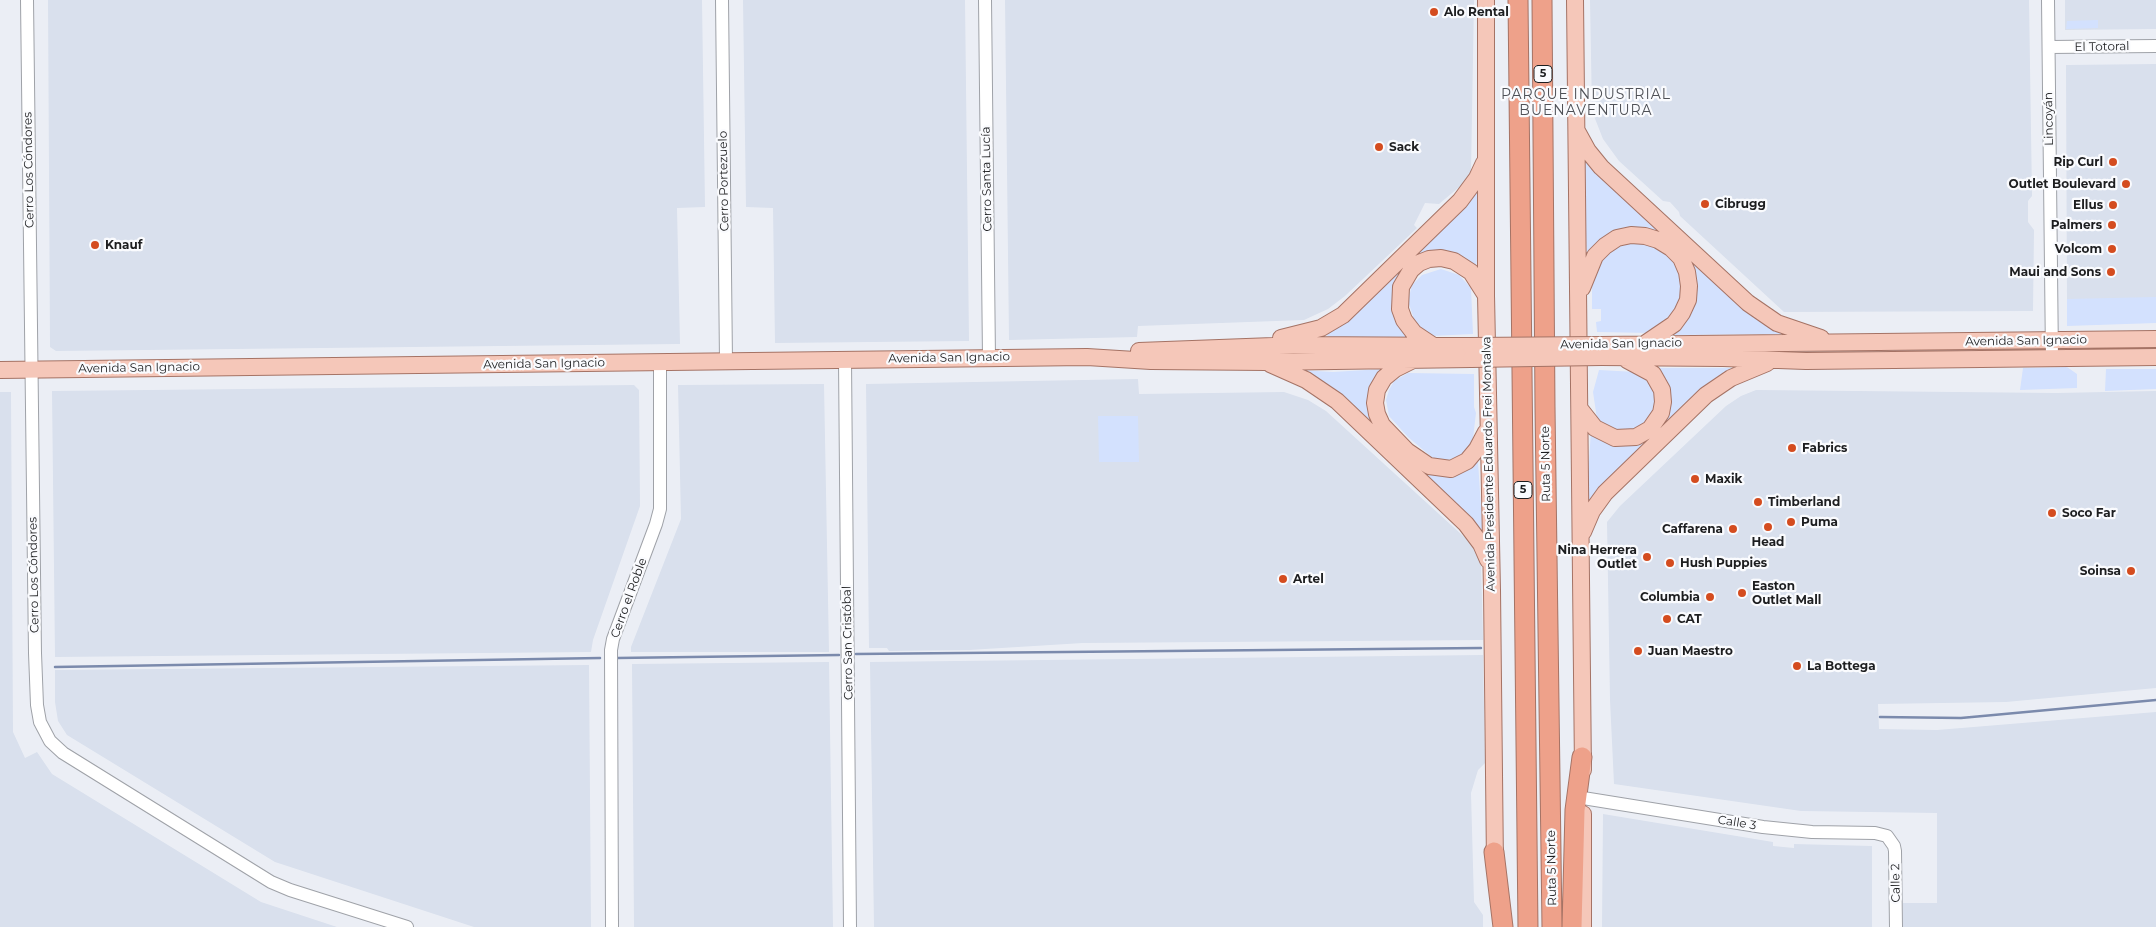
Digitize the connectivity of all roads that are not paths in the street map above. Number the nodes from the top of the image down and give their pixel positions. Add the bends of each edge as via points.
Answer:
1 (27, 0) edge
2 (722, 0) edge
3 (985, 0) edge
4 (1486, 0) edge
5 (1512, 0) edge
6 (1518, 0) edge
7 (1544, 0) edge
8 (1575, 0) edge
9 (2048, 0) edge
10 (2156, 46) edge
11 (2049, 47) junction
12 (1518, 52) junction
13 (1576, 129) junction
14 (1485, 159) junction
15 (1486, 295) junction
16 (1578, 302) junction
17 (2156, 339) edge
18 (2052, 340) junction
19 (2120, 340) junction
20 (1646, 343) junction
21 (1807, 343) junction
22 (1834, 343) junction
23 (1248, 346) junction
24 (1432, 346) junction
25 (1600, 351) junction
26 (1470, 353) junction
27 (1087, 357) junction
28 (2119, 357) junction
29 (2156, 357) edge
30 (989, 358) junction
31 (1620, 358) junction
32 (2052, 358) junction
33 (1416, 359) junction
34 (845, 360) junction
35 (726, 361) junction
36 (1777, 361) junction
37 (660, 362) junction
38 (1266, 362) junction
39 (1806, 362) junction
40 (31, 369) junction
41 (0, 370) edge
42 (1580, 408) junction
43 (1487, 430) junction
44 (1581, 540) junction
45 (1491, 568) junction
46 (1582, 758) junction
47 (1583, 798) junction
48 (1890, 839) joint
49 (1494, 852) junction
50 (407, 927) edge
51 (612, 927) edge
52 (850, 927) edge
53 (1496, 927) edge
54 (1503, 927) edge
55 (1528, 927) edge
56 (1552, 927) edge
57 (1572, 927) edge
58 (1583, 927) edge
59 (1896, 927) edge

1 - 40 street, Cerro Los Cóndores
2 - 35 street, Cerro Portezuelo
3 - 30 street, Cerro Santa Lucía
4 - 14 main road, Avenida Presidente Eduardo Frei Montalva
5 - 12 highway
6 - 12 highway, Ruta 5 Norte / 5
7 - 56 highway, Ruta 5 Norte / 5 via 1545,407
8 - 13 main road
9 - 11 street, Lincoyán
10 - 11 street, El Totoral
11 - 18 street, Lincoyán
12 - 55 highway, Ruta 5 Norte / 5
13 - 16 main road
13 - 22 main road via 1588,151 1602,167 1748,303 1782,325
14 - 15 main road, Avenida Presidente Eduardo Frei Montalva
14 - 23 main road via 1477,178 1460,201 1343,314 1312,331
15 - 24 main road via 1471,272 1454,261 1429,259 1410,270 1401,287 1400,309 1414,332
15 - 43 main road, Avenida Presidente Eduardo Frei Montalva
16 - 20 main road via 1590,265 1610,242 1638,235 1665,243 1685,265 1689,279 1688,300 1674,324
16 - 42 main road
17 - 19 main road, Avenida San Ignacio
18 - 19 main road, Avenida San Ignacio
18 - 22 main road, Avenida San Ignacio
18 - 32 street, Lincoyán
19 - 28 main road via 2116,350
20 - 21 main road, Avenida San Ignacio
20 - 25 main road, Avenida San Ignacio
21 - 22 main road, Avenida San Ignacio
21 - 39 main road via 1802,352
23 - 24 main road, Avenida San Ignacio
23 - 27 main road, Avenida San Ignacio via 1143,350
24 - 26 main road, Avenida San Ignacio
25 - 26 main road, Avenida San Ignacio, bridge
25 - 31 main road, Avenida San Ignacio
26 - 33 main road, Avenida San Ignacio
27 - 30 main road, Avenida San Ignacio
27 - 38 main road, Avenida San Ignacio
28 - 29 main road, Avenida San Ignacio
28 - 32 main road, Avenida San Ignacio
30 - 34 main road, Avenida San Ignacio
31 - 36 main road, Avenida San Ignacio
31 - 42 main road via 1648,370 1660,384 1663,408 1655,424 1636,437 1614,438 1595,428
32 - 39 main road, Avenida San Ignacio
33 - 38 main road, Avenida San Ignacio
33 - 43 main road via 1389,374 1378,390 1377,414 1393,437 1422,462 1444,469 1467,461
34 - 35 main road, Avenida San Ignacio
34 - 52 street, Cerro San Cristóbal
35 - 37 main road, Avenida San Ignacio
36 - 39 main road, Avenida San Ignacio
36 - 44 main road via 1731,378 1706,395 1600,498
37 - 40 main road, Avenida San Ignacio
37 - 51 street, Cerro el Roble via 660,509 611,650
38 - 45 main road via 1306,380 1337,401 1471,530
40 - 41 main road, Avenida San Ignacio
40 - 50 street, Cerro Los Cóndores via 35,653 38,715 46,735 63,753 271,882
42 - 44 main road
43 - 45 main road, Avenida Presidente Eduardo Frei Montalva
44 - 46 main road
45 - 49 main road, Avenida Presidente Eduardo Frei Montalva
46 - 47 main road
46 - 57 highway via 1575,810
47 - 48 street, Calle 3 via 1763,827 1876,832
47 - 58 main road
48 - 59 street, Calle 2 via 1895,851
49 - 53 main road, Avenida Presidente Eduardo Frei Montalva
49 - 54 highway

